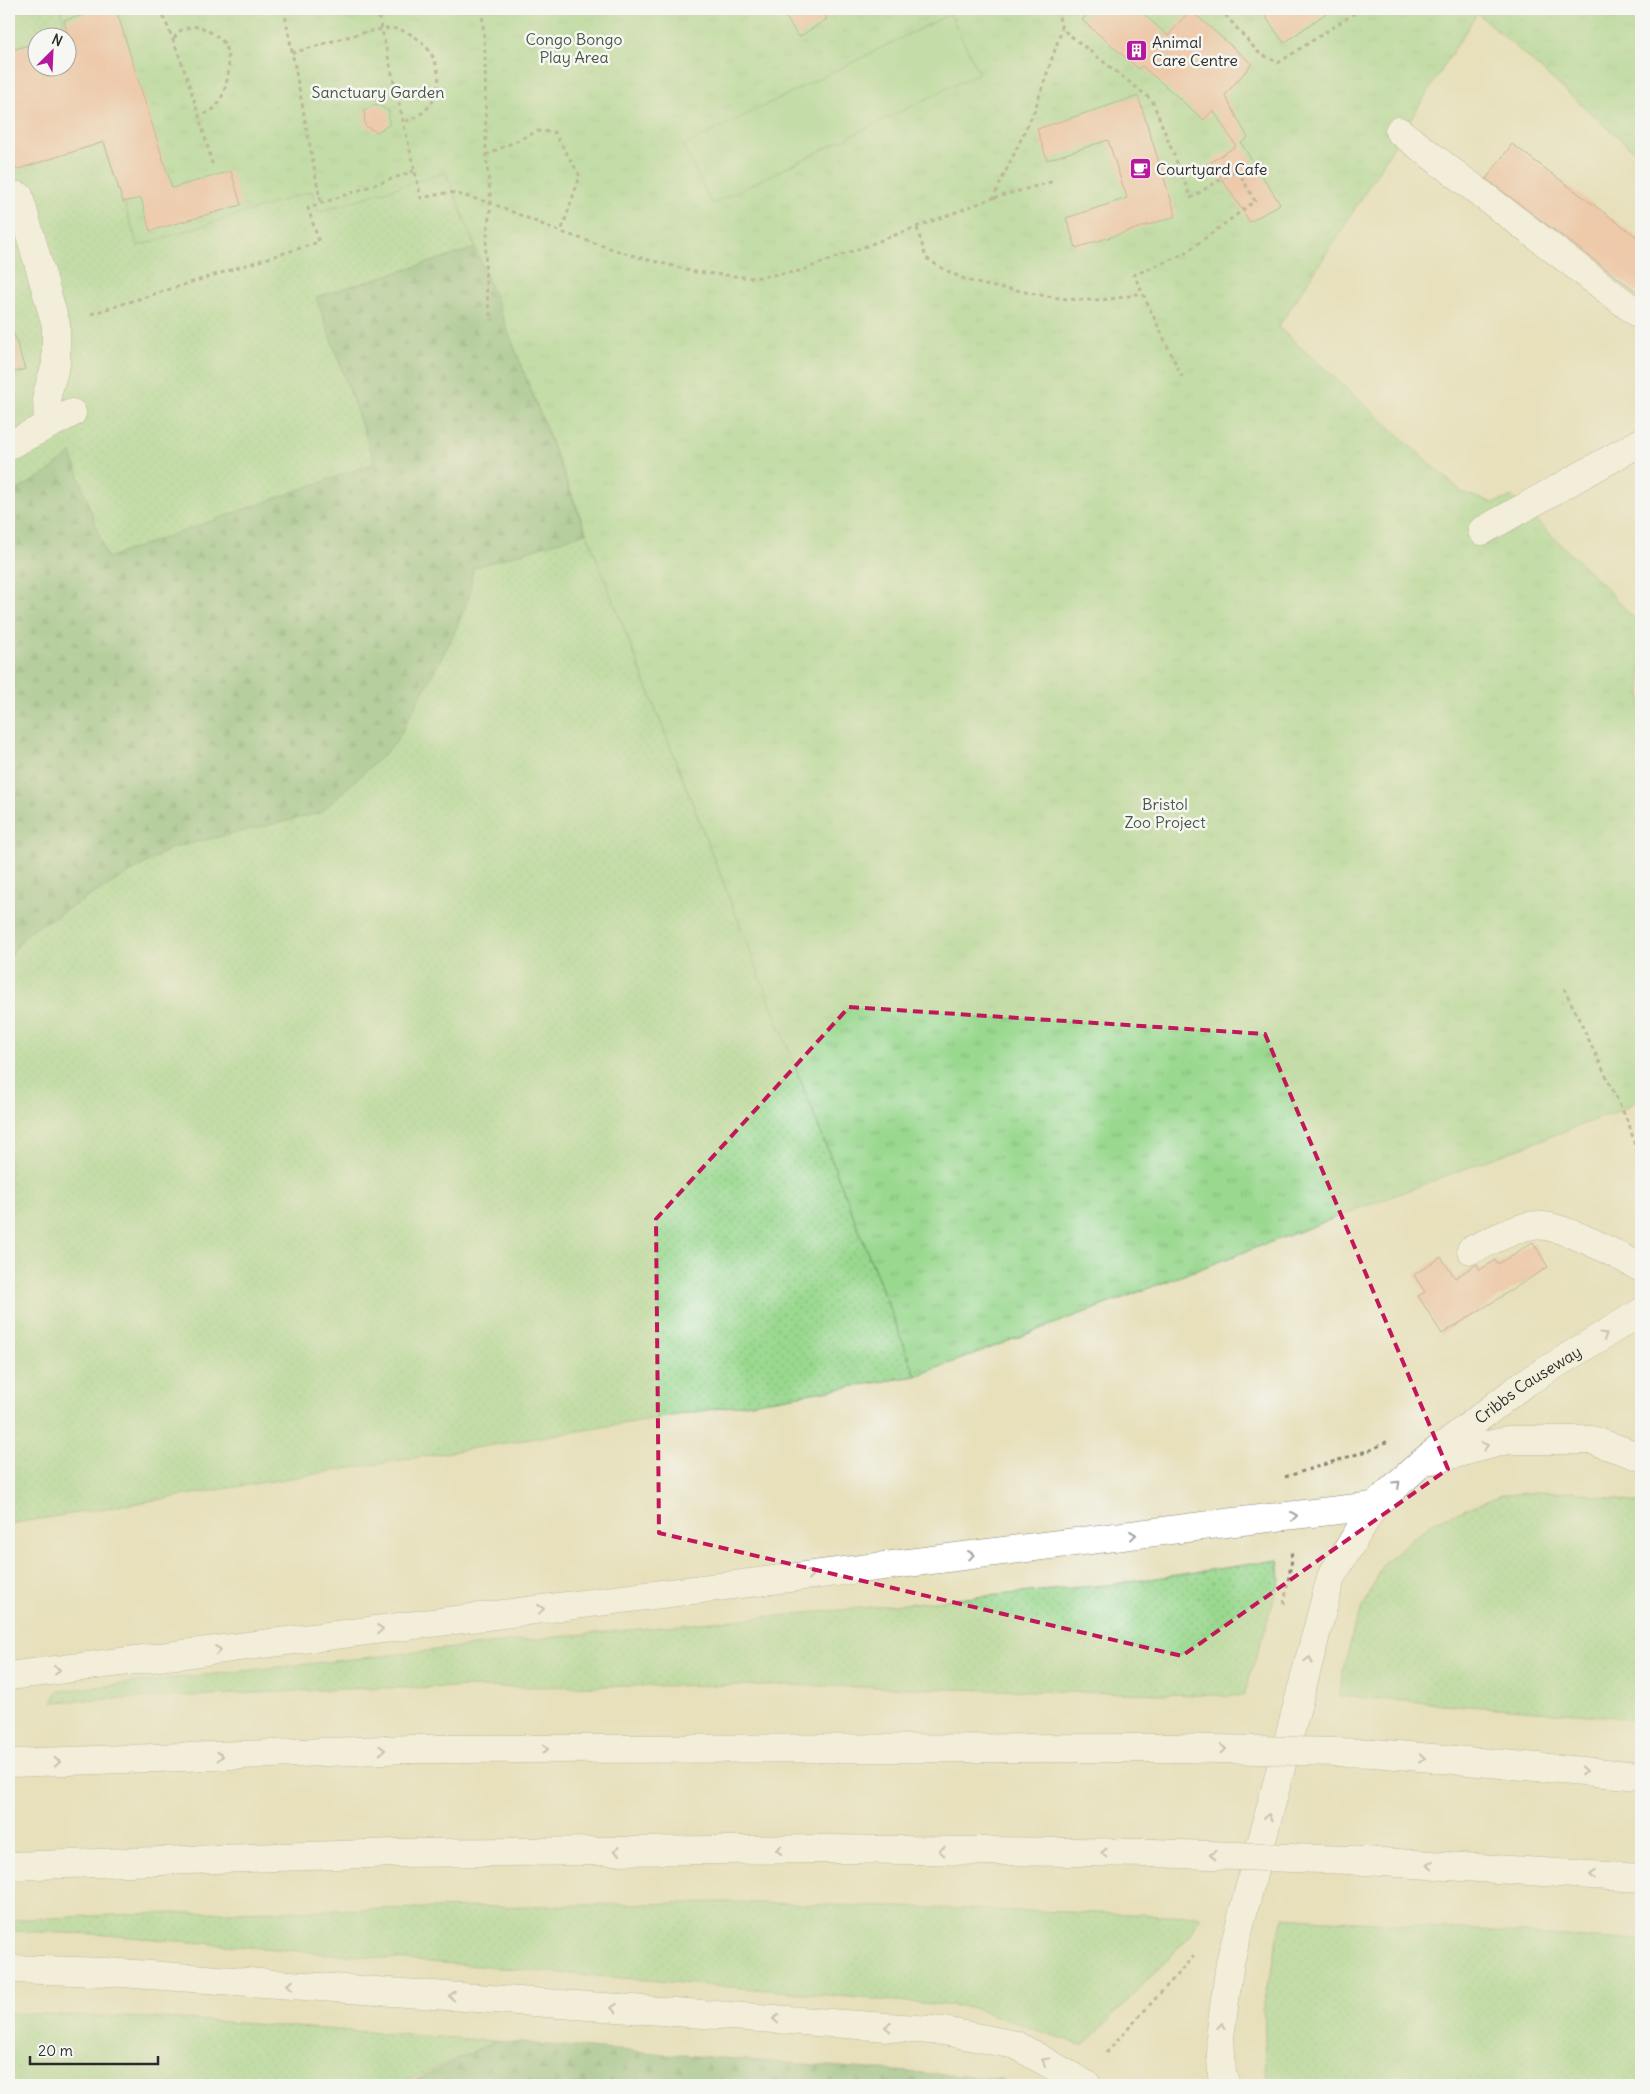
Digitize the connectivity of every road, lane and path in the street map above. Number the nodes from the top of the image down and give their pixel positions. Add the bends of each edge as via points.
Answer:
1 (160, 9) edge
2 (284, 9) edge
3 (377, 9) edge
4 (482, 9) edge
5 (1057, 9) edge
6 (1220, 9) edge
7 (1361, 9) edge
8 (381, 28) junction
9 (1062, 29) junction
10 (174, 38) junction
11 (292, 53) junction
12 (199, 115) junction
13 (404, 122) junction
14 (1399, 131) dead end
15 (486, 155) junction
16 (213, 167) dead end
17 (414, 171) junction
18 (1054, 181) dead end
19 (19, 196) dead end
20 (993, 198) junction
21 (491, 203) junction
22 (321, 204) junction
23 (917, 228) junction
24 (561, 232) junction
25 (1142, 293) junction
26 (1641, 316) edge
27 (491, 319) dead end
28 (56, 325) junction
29 (1182, 377) dead end
30 (72, 413) dead end
31 (48, 425) junction
32 (1641, 442) edge
33 (9, 445) edge
34 (1482, 531) dead end
35 (1564, 988) dead end
36 (1641, 1167) edge
37 (1471, 1250) dead end
38 (1641, 1268) edge
39 (1641, 1312) edge
40 (1641, 1457) edge
41 (1421, 1463) junction
42 (1374, 1506) junction
43 (9, 1676) edge
44 (9, 1763) edge
45 (1641, 1776) edge
46 (9, 1866) edge
47 (1641, 1878) edge
48 (9, 1969) edge
49 (1222, 2082) edge
50 (1087, 2085) edge

1 - 10 path
2 - 11 path
3 - 8 path
4 - 15 path
5 - 9 path
6 - 7 path via 1258,52 1278,63
8 - 11 path
8 - 13 path
8 - 13 path via 397,29 412,35 431,52 436,66 439,85 434,102 424,114
9 - 20 path via 1034,112
9 - 25 path via 1152,100 1191,198 1237,169 1255,201 1184,254 1134,274
10 - 12 path
10 - 12 path via 182,29 199,26 223,42 228,58 225,90 210,112
11 - 22 path
12 - 16 path
13 - 17 path
14 - 26 main road
15 - 21 path
15 - 24 path via 538,131 554,132 580,176
17 - 21 path via 421,198 450,192
17 - 22 path
18 - 20 path
19 - 28 main road
20 - 23 path
21 - 24 path
21 - 27 path via 484,254
22 - 28 path via 308,208 319,242
23 - 24 path via 800,271 753,278 695,272
23 - 25 path via 926,258 945,271 984,285 1092,301
25 - 29 path
28 - 31 main road via 56,364 47,394
30 - 31 main road
31 - 33 main road
32 - 34 main road
35 - 36 path via 1629,1124
37 - 38 main road via 1529,1226 1553,1228 1609,1250
41 -> 39 main road, Cribbs Causeway via 1522,1385
41 -> 40 main road via 1508,1440 1592,1440
42 -> 41 main road, Cribbs Causeway
43 -> 42 main road
49 -> 42 main road, Cribbs Causeway via 1220,2037 1230,1962 1331,1577
44 -> 45 main road, bridge via 412,1749 1174,1748 1374,1753
47 -> 46 main road, bridge via 1349,1860 1153,1853 824,1849 416,1853
50 -> 48 main road via 1016,2045 944,2031 107,1972

